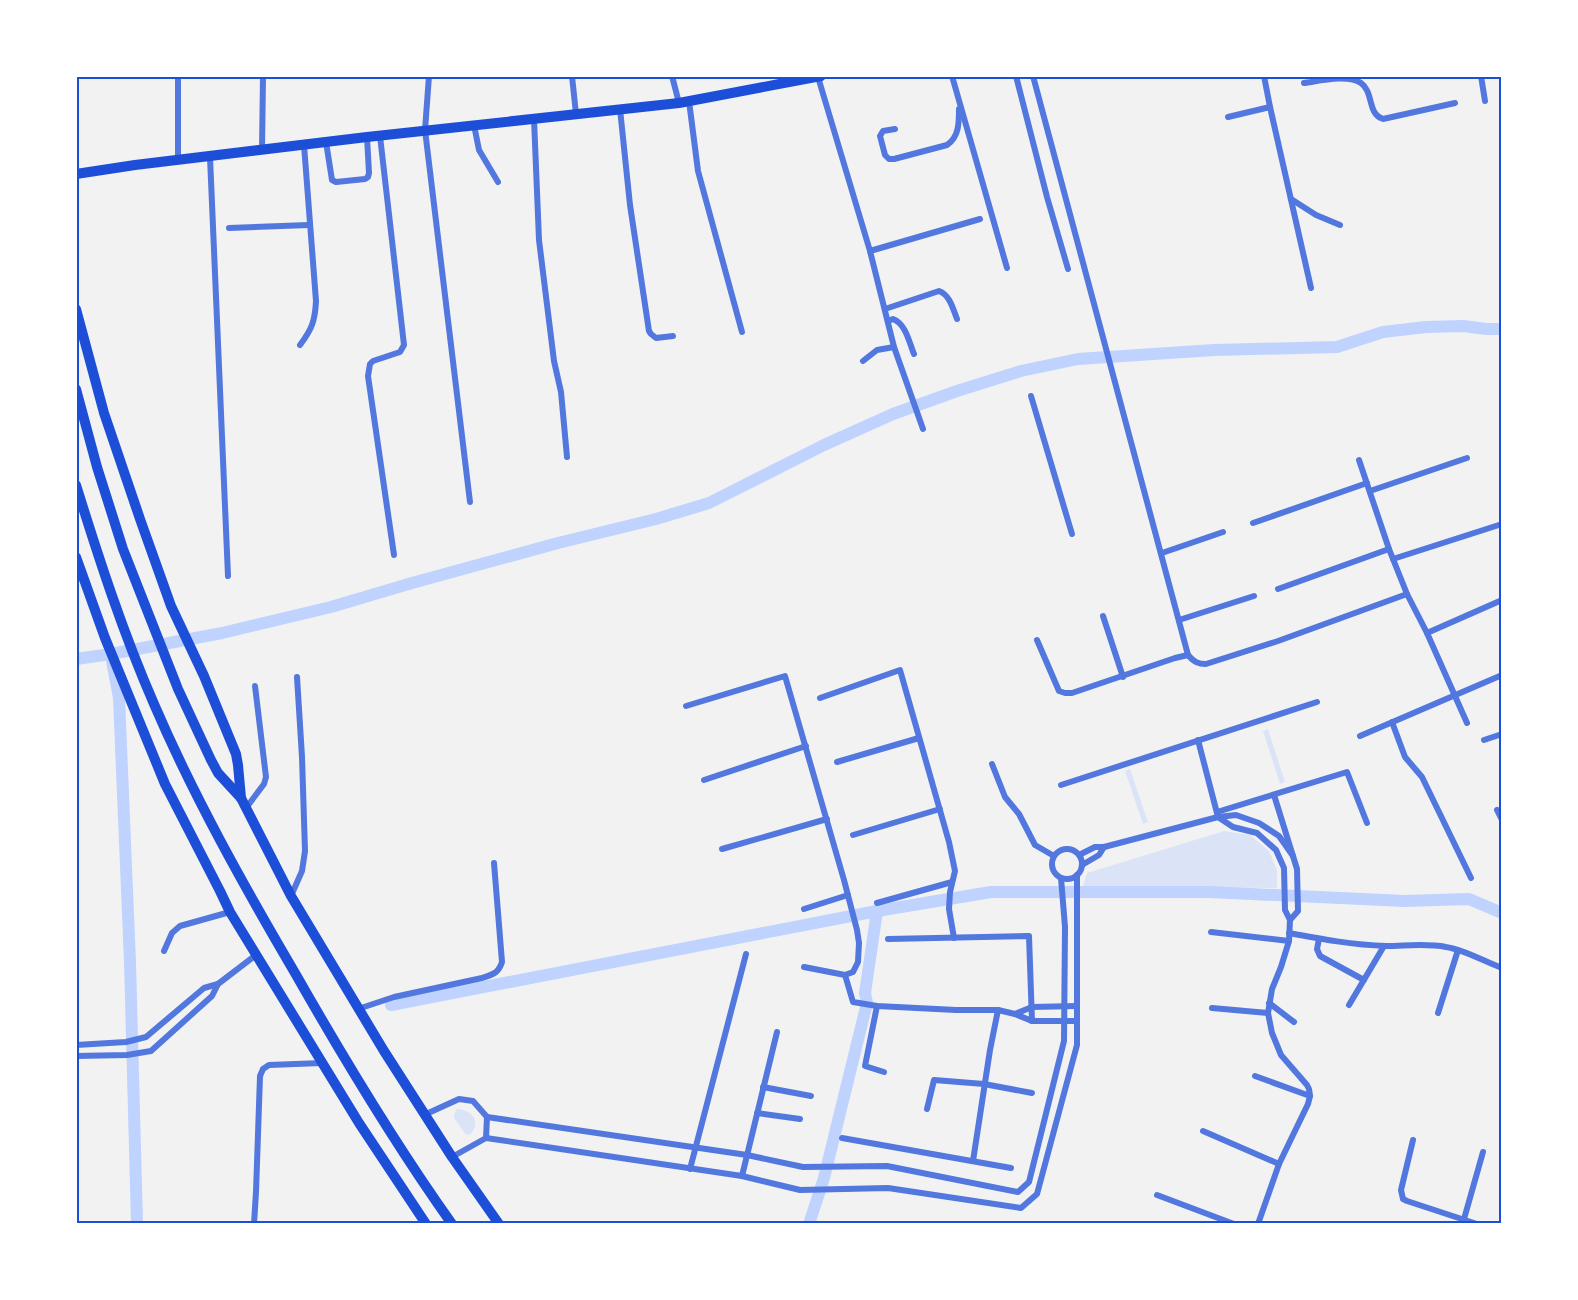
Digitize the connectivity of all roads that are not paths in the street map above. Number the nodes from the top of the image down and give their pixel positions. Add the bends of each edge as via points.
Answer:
1 (178, 76) edge
2 (263, 76) edge
3 (429, 76) edge
4 (572, 76) edge
5 (672, 76) edge
6 (952, 76) edge
7 (1016, 76) edge
8 (1033, 76) edge
9 (1264, 76) edge
10 (1481, 76) edge
11 (819, 77) edge
12 (1333, 78) edge
13 (1304, 83) dead end
14 (1485, 101) dead end
15 (684, 102) junction
16 (959, 102) junction
17 (1455, 103) dead end
18 (1270, 107) junction
19 (620, 109) junction
20 (576, 114) junction
21 (1228, 117) dead end
22 (534, 119) junction
23 (474, 125) junction
24 (895, 129) dead end
25 (425, 130) junction
26 (381, 136) junction
27 (367, 137) junction
28 (326, 142) junction
29 (304, 146) junction
30 (262, 150) junction
31 (210, 157) junction
32 (178, 160) junction
33 (76, 174) edge
34 (498, 182) dead end
35 (1291, 199) junction
36 (980, 219) dead end
37 (309, 225) junction
38 (1341, 225) dead end
39 (229, 228) dead end
40 (870, 251) junction
41 (1006, 268) dead end
42 (1068, 269) dead end
43 (1311, 288) dead end
44 (76, 309) edge
45 (885, 309) junction
46 (957, 319) dead end
47 (888, 321) junction
48 (742, 332) dead end
49 (673, 336) dead end
50 (300, 345) dead end
51 (894, 347) junction
52 (914, 354) dead end
53 (863, 361) dead end
54 (76, 389) edge
55 (1031, 396) dead end
56 (923, 429) dead end
57 (567, 456) dead end
58 (1467, 458) dead end
59 (1359, 460) dead end
60 (1366, 483) junction
61 (76, 485) edge
62 (1370, 491) junction
63 (470, 502) dead end
64 (1253, 523) dead end
65 (1502, 524) edge
66 (1223, 532) dead end
67 (1072, 534) dead end
68 (1389, 549) junction
69 (1162, 553) junction
70 (393, 555) dead end
71 (76, 557) edge
72 (1393, 559) junction
73 (228, 576) dead end
74 (1278, 589) dead end
75 (1407, 594) junction
76 (1254, 596) dead end
77 (1502, 600) edge
78 (1102, 616) dead end
79 (1179, 620) junction
80 (1427, 633) junction
81 (1037, 640) dead end
82 (1188, 656) junction
83 (1502, 675) edge
84 (297, 677) dead end
85 (1123, 677) junction
86 (255, 686) dead end
87 (1454, 696) junction
88 (820, 698) dead end
89 (1317, 702) dead end
90 (686, 706) dead end
91 (1392, 722) junction
92 (1467, 723) dead end
93 (1502, 734) edge
94 (1360, 736) dead end
95 (919, 738) junction
96 (1198, 740) junction
97 (1484, 740) dead end
98 (806, 746) junction
99 (837, 762) dead end
100 (992, 764) dead end
101 (704, 780) dead end
102 (1061, 785) dead end
103 (1274, 795) junction
104 (244, 803) junction
105 (940, 809) junction
106 (1497, 810) dead end
107 (1218, 814) junction
108 (827, 819) junction
109 (1502, 820) edge
110 (1367, 822) dead end
111 (853, 835) dead end
112 (1104, 847) junction
113 (722, 849) dead end
114 (1079, 855) junction
115 (1054, 856) junction
116 (1293, 856) junction
117 (494, 863) dead end
118 (1082, 866) junction
119 (1077, 875) junction
120 (1061, 878) junction
121 (1471, 878) dead end
122 (952, 882) junction
123 (848, 895) junction
124 (291, 896) junction
125 (877, 903) dead end
126 (804, 909) dead end
127 (230, 912) junction
128 (1290, 920) junction
129 (1211, 932) dead end
130 (1290, 933) junction
131 (954, 938) junction
132 (888, 939) dead end
133 (1319, 939) junction
134 (1289, 941) junction
135 (1384, 946) junction
136 (1458, 950) junction
137 (164, 951) dead end
138 (746, 954) dead end
139 (256, 955) junction
140 (804, 967) dead end
141 (1502, 968) edge
142 (845, 975) junction
143 (1364, 980) junction
144 (218, 984) junction
145 (1269, 1002) junction
146 (1349, 1005) dead end
147 (877, 1006) junction
148 (1064, 1006) junction
149 (1077, 1006) junction
150 (1032, 1007) junction
151 (1212, 1008) dead end
152 (358, 1009) junction
153 (998, 1010) junction
154 (1268, 1013) junction
155 (1438, 1013) dead end
156 (1015, 1014) junction
157 (1032, 1021) junction
158 (1064, 1021) junction
159 (1077, 1021) junction
160 (1294, 1022) dead end
161 (777, 1032) dead end
162 (76, 1045) edge
163 (76, 1056) edge
164 (322, 1063) junction
165 (884, 1072) dead end
166 (1255, 1076) dead end
167 (984, 1084) junction
168 (764, 1087) junction
169 (1032, 1093) dead end
170 (811, 1096) dead end
171 (1310, 1096) junction
172 (927, 1109) dead end
173 (757, 1113) junction
174 (424, 1114) junction
175 (488, 1117) junction
176 (800, 1119) dead end
177 (1203, 1131) dead end
178 (486, 1138) junction
179 (842, 1138) dead end
180 (1413, 1140) dead end
181 (695, 1148) junction
182 (1483, 1152) dead end
183 (747, 1155) junction
184 (452, 1157) junction
185 (973, 1161) junction
186 (1279, 1164) junction
187 (1011, 1168) dead end
188 (690, 1169) junction
189 (742, 1176) junction
190 (1157, 1196) dead end
191 (1464, 1219) junction
192 (254, 1224) edge
193 (426, 1224) edge
194 (452, 1224) edge
195 (499, 1224) edge
196 (1234, 1224) edge
197 (1258, 1224) edge
198 (1477, 1224) edge

1 - 32 street
2 - 30 street
3 - 25 street
4 - 20 street
5 - 15 street
6 - 16 street
7 - 42 street
8 - 69 street
9 - 18 street
10 - 14 street
11 - 15 main road
11 - 40 street
12 - 13 street
12 - 17 street via 1360,82 1378,118
15 - 19 main road
15 - 48 street via 698,171
16 - 24 street via 957,133 946,145 889,159 880,136 883,131
16 - 41 street
18 - 21 street
18 - 35 street
19 - 20 main road
19 - 49 street via 649,331 656,338
20 - 22 main road
22 - 23 main road
22 - 57 street via 539,240
23 - 25 main road
23 - 34 street via 479,150
25 - 26 main road
25 - 63 street
26 - 27 main road
26 - 70 street via 404,345 400,352 373,361 368,376
27 - 28 main road
27 - 28 street via 369,173 365,179 332,180
28 - 29 main road
29 - 30 main road
29 - 37 street
30 - 31 main road
31 - 32 main road
31 - 73 street
32 - 33 main road
35 - 38 street
35 - 43 street
36 - 40 street
37 - 39 street
37 - 50 street via 316,301 311,329
40 - 45 street
44 - 104 main road via 104,413 171,606 236,754
45 - 46 street via 939,291 947,296
45 - 47 street
47 - 51 street
47 - 52 street via 898,320 903,326
51 - 53 street via 877,350
51 - 56 street
54 - 104 main road via 123,549 178,689 218,773
55 - 67 street
58 - 62 street
59 - 60 street
60 - 62 street
60 - 64 street
61 - 194 main road via 105,579 185,772 328,1032
62 - 68 street
65 - 72 street
66 - 69 street
68 - 72 street
68 - 74 street
69 - 79 street
71 - 127 main road via 165,784
72 - 75 street
75 - 80 street
75 - 82 street via 1206,664
76 - 79 street
77 - 80 street
78 - 85 street
79 - 82 street
80 - 87 street
81 - 85 street via 1059,691 1072,693
82 - 85 street via 1175,657
83 - 87 street
84 - 124 street via 305,851 302,872
86 - 104 street via 266,777
87 - 91 street
87 - 92 street
88 - 95 street via 900,670
89 - 96 street
90 - 98 street via 785,676
91 - 94 street
91 - 121 street via 1405,757 1422,777
93 - 97 street
95 - 99 street
95 - 105 street
96 - 102 street
96 - 107 street
98 - 101 street
98 - 108 street
100 - 115 street via 1005,797 1035,845
103 - 107 street
103 - 110 street via 1347,772
103 - 116 street
104 - 124 main road
105 - 111 street
105 - 122 street via 955,872
106 - 109 street
107 - 112 street
107 - 116 street via 1259,822 1279,836
107 - 128 street via 1233,827 1257,833 1276,850 1284,868 1285,910
108 - 113 street
108 - 123 street
112 - 114 street
112 - 118 street
114 - 115 street via 1066,849
114 - 118 street
115 - 120 street via 1054,871
116 - 128 street via 1298,911
117 - 152 street via 500,969 482,978
118 - 119 street
119 - 120 street
119 - 149 street
120 - 148 street
122 - 125 street
122 - 131 street via 949,909
123 - 126 street
123 - 142 street via 859,943 858,962 853,972
124 - 152 main road
127 - 137 street via 180,926
127 - 139 main road
128 - 130 street
129 - 134 street
130 - 133 street
130 - 134 street
131 - 132 street
131 - 150 street via 1029,936
133 - 135 street
133 - 143 street via 1320,956
134 - 145 street
135 - 136 street via 1437,945
135 - 143 street
136 - 141 street
136 - 155 street
138 - 181 street
139 - 144 street
139 - 164 main road
140 - 142 street
142 - 147 street via 853,1002
143 - 146 street
144 - 162 street via 204,988 146,1037
144 - 163 street via 212,996 151,1051
145 - 154 street
145 - 160 street
147 - 153 street
147 - 165 street via 865,1066
148 - 149 street
148 - 150 street
148 - 158 street
149 - 159 street
150 - 156 street
150 - 157 street
151 - 154 street
152 - 174 main road
153 - 156 street
153 - 167 street
154 - 171 street via 1281,1055 1307,1084
156 - 157 street
157 - 158 street
158 - 159 street
158 - 183 street via 1064,1041 1029,1182 1018,1192 887,1166 803,1167
159 - 189 street via 1077,1045 1037,1194 1021,1208 888,1188 800,1190
161 - 168 street
164 - 192 street via 268,1065 260,1076
164 - 193 main road
166 - 171 street
167 - 169 street
167 - 172 street via 934,1080
167 - 185 street
168 - 170 street
168 - 173 street
171 - 186 street
173 - 176 street
173 - 183 street
174 - 175 street via 459,1099 473,1101
174 - 184 main road
175 - 178 street
175 - 181 street
177 - 186 street
178 - 184 street
178 - 188 street
179 - 185 street
180 - 191 street via 1401,1190 1403,1199
181 - 183 street
181 - 188 street
182 - 191 street
183 - 189 street
184 - 195 main road
185 - 187 street
186 - 197 street
188 - 189 street
190 - 196 street
191 - 198 street

